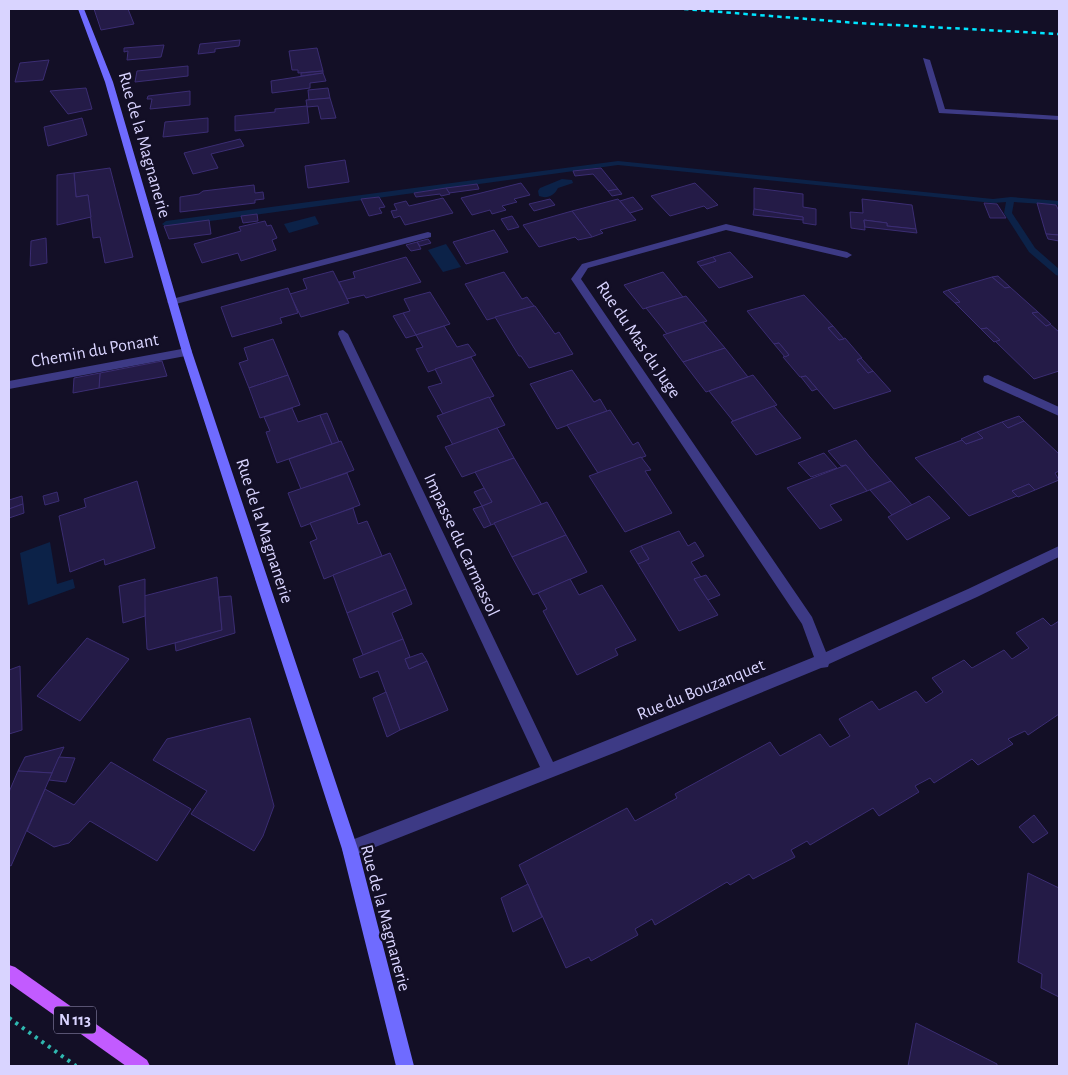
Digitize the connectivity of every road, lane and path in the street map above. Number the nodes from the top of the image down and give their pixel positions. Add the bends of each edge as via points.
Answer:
1 (81, 9) edge
2 (926, 60) dead end
3 (1059, 118) edge
4 (428, 235) dead end
5 (847, 255) dead end
6 (172, 302) junction
7 (343, 334) dead end
8 (187, 352) junction
9 (988, 378) dead end
10 (9, 385) edge
11 (1059, 412) edge
12 (1059, 551) edge
13 (823, 662) junction
14 (549, 770) junction
15 (350, 849) junction
16 (9, 973) edge
17 (9, 1018) edge
18 (76, 1066) edge
19 (141, 1066) edge
20 (405, 1066) edge

1 - 6 street, Rue de la Magnanerie via 109,82
2 - 3 street via 942,111
4 - 6 street
5 - 13 street, Rue du Mas du Juge via 726,227 585,266 576,279 807,621
6 - 8 street, Rue de la Magnanerie
7 - 14 street, Impasse du Carmassol
8 - 10 street, Chemin du Ponant
8 - 15 street, Rue de la Magnanerie
9 - 11 street
12 - 13 street, Rue du Bouzanquet via 972,595
13 - 14 street, Rue du Bouzanquet
14 - 15 street, Rue du Bouzanquet
15 - 20 street, Rue de la Magnanerie
16 - 19 main road, N 113
17 - 18 path

